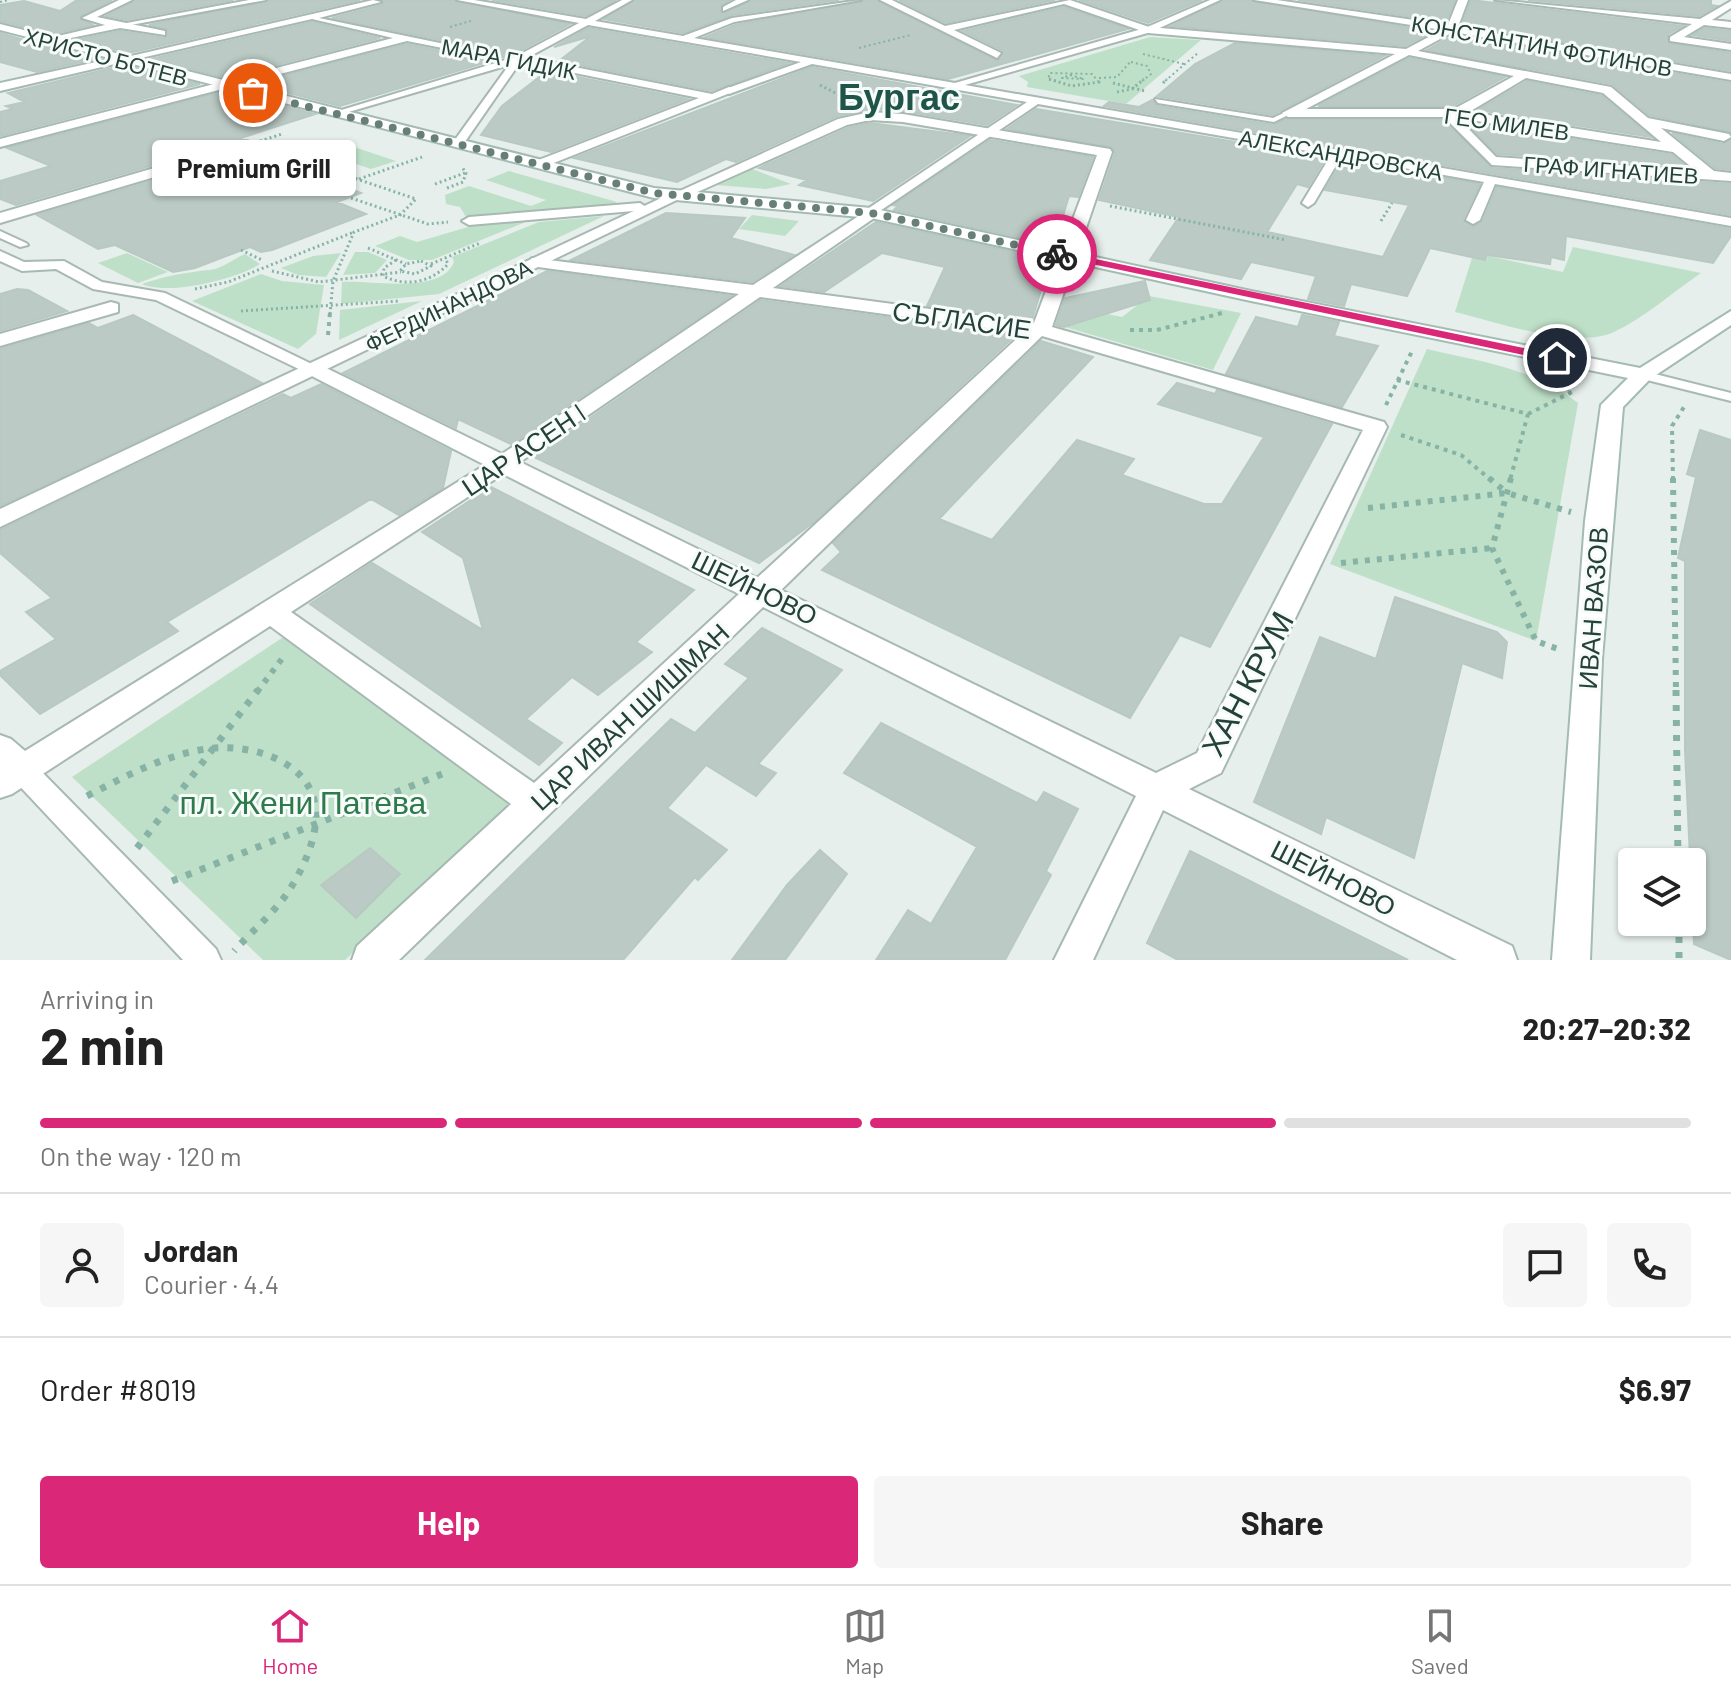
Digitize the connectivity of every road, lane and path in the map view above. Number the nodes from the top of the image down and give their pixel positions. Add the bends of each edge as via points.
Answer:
1 (9, 0) edge
2 (127, 0) edge
3 (262, 0) edge
4 (461, 0) edge
5 (628, 0) edge
6 (743, 0) edge
7 (857, 0) edge
8 (885, 0) edge
9 (1216, 0) edge
10 (1259, 0) edge
11 (1463, 0) edge
12 (1500, 0) edge
13 (1604, 0) edge
14 (378, 1) edge
15 (1063, 1) edge
16 (0, 2) edge
17 (1731, 4) edge
18 (527, 7) dead end
19 (726, 9) dead end
20 (516, 10) junction
21 (1594, 10) junction
22 (503, 13) dead end
23 (306, 18) junction
24 (1586, 20) dead end
25 (1705, 22) junction
26 (582, 24) junction
27 (120, 25) junction
28 (1731, 25) edge
29 (0, 27) edge
30 (944, 29) junction
31 (1452, 29) junction
32 (1148, 30) junction
33 (161, 33) dead end
34 (407, 38) junction
35 (684, 39) junction
36 (46, 40) junction
37 (1204, 47) dead end
38 (1731, 47) edge
39 (1409, 52) junction
40 (488, 54) joint
41 (997, 55) dead end
42 (518, 59) junction
43 (828, 59) joint
44 (119, 60) junction
45 (816, 62) junction
46 (1131, 62) dead end
47 (549, 65) joint
48 (1525, 74) junction
49 (1731, 77) edge
50 (224, 86) junction
51 (951, 86) junction
52 (1084, 86) joint
53 (0, 87) edge
54 (729, 91) joint
55 (1109, 93) dead end
56 (713, 97) junction
57 (1145, 99) dead end
58 (1037, 100) junction
59 (1158, 101) dead end
60 (1288, 113) junction
61 (1454, 113) junction
62 (339, 114) junction
63 (1643, 120) junction
64 (989, 132) junction
65 (1724, 137) dead end
66 (0, 143) edge
67 (458, 144) junction
68 (240, 147) dead end
69 (1677, 149) junction
70 (1105, 152) joint
71 (1338, 153) junction
72 (422, 157) dead end
73 (541, 164) junction
74 (466, 173) dead end
75 (1709, 175) junction
76 (348, 176) dead end
77 (1731, 177) edge
78 (358, 179) junction
79 (1491, 180) junction
80 (443, 187) junction
81 (679, 195) junction
82 (351, 198) dead end
83 (1088, 201) junction
84 (1308, 203) dead end
85 (1392, 203) dead end
86 (640, 207) dead end
87 (871, 213) junction
88 (400, 215) junction
89 (1473, 220) dead end
90 (1, 221) edge
91 (469, 221) joint
92 (1381, 221) dead end
93 (1731, 222) edge
94 (354, 232) junction
95 (1286, 240) dead end
96 (23, 245) dead end
97 (368, 248) dead end
98 (241, 250) dead end
99 (0, 255) edge
100 (1070, 257) junction
101 (262, 260) dead end
102 (396, 260) junction
103 (538, 262) junction
104 (406, 264) junction
105 (431, 264) junction
106 (272, 271) dead end
107 (401, 272) junction
108 (383, 276) junction
109 (333, 281) junction
110 (228, 282) dead end
111 (754, 291) junction
112 (413, 299) dead end
113 (111, 308) dead end
114 (330, 308) junction
115 (192, 312) junction
116 (1227, 312) dead end
117 (1731, 317) edge
118 (1039, 329) junction
119 (1128, 330) dead end
120 (0, 340) edge
121 (1401, 342) dead end
122 (320, 359) junction
123 (1584, 364) junction
124 (1643, 375) junction
125 (1397, 380) junction
126 (1731, 397) edge
127 (1528, 414) junction
128 (1672, 424) dead end
129 (1376, 427) junction
130 (504, 463) junction
131 (1507, 493) junction
132 (1335, 510) junction
133 (0, 519) edge
134 (1598, 519) junction
135 (1492, 548) junction
136 (1307, 567) junction
137 (763, 590) junction
138 (270, 612) junction
139 (301, 634) junction
140 (1587, 659) junction
141 (213, 748) junction
142 (477, 760) junction
143 (7, 767) edge
144 (1157, 788) junction
145 (537, 804) junction
146 (63, 813) junction
147 (317, 824) junction
148 (1678, 848) edge
149 (119, 871) junction
150 (141, 893) junction
151 (1679, 936) edge
152 (205, 960) edge
153 (225, 960) edge
154 (371, 960) edge
155 (1073, 960) edge
156 (1498, 960) edge
157 (1571, 960) edge
158 (1679, 960) edge

1 - 16 path
2 - 27 street via 87,18
3 - 27 street
4 - 20 street, АЛЕКСАНДРОВСКА
5 - 26 street
6 - 19 street
7 - 35 street via 732,20
8 - 30 street
9 - 32 street
10 - 31 street, КОНСТАНТИН ФОТИНОВ
11 - 31 street
12 - 21 street
13 - 21 street
14 - 23 street
15 - 30 street
15 - 32 street
17 - 25 street
18 - 20 street
20 - 22 street
20 - 26 street, АЛЕКСАНДРОВСКА
21 - 24 street
21 - 25 street
23 - 34 street, МАРА ГИДИК
23 - 44 street
25 - 28 street
25 - 38 street via 1674,39
26 - 35 street, АЛЕКСАНДРОВСКА
26 - 42 street
27 - 33 street
27 - 36 street
29 - 36 street, ХРИСТО БОТЕВ
30 - 41 street
30 - 43 path via 884,39
31 - 39 street
31 - 49 street, КОНСТАНТИН ФОТИНОВ via 1567,43
32 - 39 street
32 - 51 street
34 - 40 street, МАРА ГИДИК
34 - 50 street
35 - 45 street, АЛЕКСАНДРОВСКА
36 - 44 street, ХРИСТО БОТЕВ
37 - 57 path
39 - 48 street
39 - 60 street
40 - 42 street, МАРА ГИДИК
42 - 47 street, МАРА ГИДИК
42 - 62 street
42 - 67 street
43 - 45 street
44 - 50 street, ХРИСТО БОТЕВ
44 - 53 street
45 - 51 street, АЛЕКСАНДРОВСКА
45 - 54 street
46 - 55 path via 1151,70 1148,78 1132,89
47 - 56 street, МАРА ГИДИК
48 - 61 street
48 - 63 street via 1607,90
50 - 62 street, ХРИСТО БОТЕВ
50 - 66 street
51 - 58 street, АЛЕКСАНДРОВСКА
52 - 52 path via 1099,78 1071,71 1047,76 1061,85
54 - 56 street
56 - 73 street
58 - 64 street, ЦАР АСЕН I
58 - 71 street, АЛЕКСАНДРОВСКА
59 - 60 lane via 1274,120
60 - 61 street, ГЕО МИЛЕВ
61 - 69 street, ГЕО МИЛЕВ
61 - 75 street, ГРАФ ИГНАТИЕВ via 1450,117 1492,161
62 - 67 street, ХРИСТО БОТЕВ
63 - 65 street
63 - 69 street
64 - 70 street, ФЕРДИНАНДОВА
64 - 81 street, ФЕРДИНАНДОВА via 870,116 843,122
64 - 87 street, ЦАР АСЕН I
67 - 73 street, ХРИСТО БОТЕВ
68 - 90 street
69 - 75 street
70 - 83 street, ЦАР ИВАН ШИШМАН
71 - 79 street, АЛЕКСАНДРОВСКА
71 - 84 street
72 - 78 path
73 - 81 street, ХРИСТО БОТЕВ
74 - 80 path
75 - 77 street, ГРАФ ИГНАТИЕВ
76 - 78 path
78 - 88 path via 416,199
79 - 89 street
79 - 93 street, АЛЕКСАНДРОВСКА
80 - 80 path via 461,181
81 - 87 street, ХРИСТО БОТЕВ
81 - 103 street, ФЕРДИНАНДОВА
82 - 88 path
83 - 95 path
83 - 100 street, ЦАР ИВАН ШИШМАН
85 - 92 path
86 - 91 street
87 - 100 street, ХРИСТО БОТЕВ
87 - 111 street, ЦАР АСЕН I
88 - 91 path via 428,224
88 - 94 path
90 - 96 lane
94 - 109 path
94 - 110 path
97 - 102 path
98 - 101 path
99 - 115 street, ШЕЙНОВО via 22,267 59,264 98,286 160,296
100 - 118 street, ЦАР ИВАН ШИШМАН via 1047,321
100 - 123 street, ХРИСТО БОТЕВ
102 - 104 path
102 - 108 path via 384,268
103 - 111 street, СЪГЛАСИЕ
103 - 122 street, ФЕРДИНАНДОВА
104 - 105 path
104 - 107 path
105 - 107 path via 421,273
105 - 108 path via 445,258 448,264 421,280 397,282
106 - 109 path
107 - 108 path
108 - 109 path
109 - 114 path
111 - 118 street, СЪГЛАСИЕ
111 - 130 street, ЦАР АСЕН I
112 - 114 path
113 - 120 street
114 - 115 path
114 - 122 path
115 - 122 street, ШЕЙНОВО
116 - 119 path via 1157,330
117 - 124 street, ИВАН ВАЗОВ
118 - 129 street, СЪГЛАСИЕ
118 - 137 street, ЦАР ИВАН ШИШМАН
121 - 125 path via 1415,345
122 - 130 street, ШЕЙНОВО
122 - 133 street, ФЕРДИНАНДОВА
123 - 124 street, ХРИСТО БОТЕВ
123 - 127 path via 1573,391
124 - 126 lane
124 - 134 street, ИВАН ВАЗОВ via 1612,405
125 - 127 path
125 - 129 path
127 - 131 path
128 - 148 path
129 - 131 path via 1461,455
129 - 132 street, ХАН КРУМ
130 - 137 street, ШЕЙНОВО
130 - 138 street, ЦАР АСЕН I
131 - 132 path
131 - 134 path
131 - 135 path
132 - 136 street, ХАН КРУМ
134 - 140 street, ИВАН ВАЗОВ
135 - 136 path
135 - 140 path via 1536,641
136 - 144 street, ХАН КРУМ via 1209,763
137 - 144 street, ШЕЙНОВО
137 - 145 street, ЦАР ИВАН ШИШМАН
138 - 139 street
138 - 143 street, ЦАР АСЕН I
139 - 141 path
139 - 142 street
140 - 157 street, ИВАН ВАЗОВ
141 - 146 path via 140,767
141 - 147 path via 269,752 290,763 306,778
141 - 149 path
142 - 145 street
142 - 147 path
143 - 146 street
144 - 155 street
144 - 156 street, ШЕЙНОВО
145 - 154 street, ЦАР ИВАН ШИШМАН
146 - 149 street
147 - 150 path
147 - 153 path via 309,856 291,891
149 - 150 street
150 - 152 street
151 - 158 path

